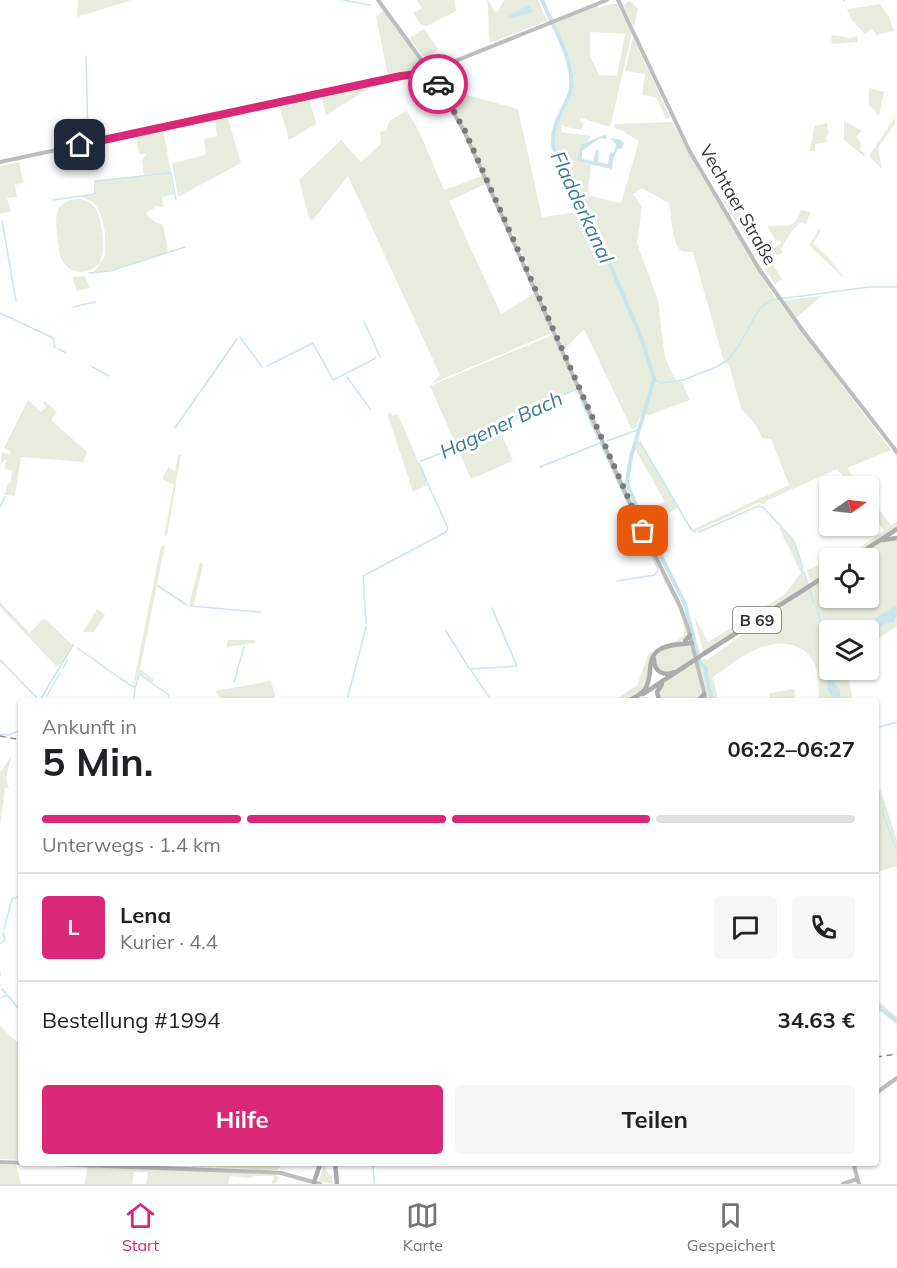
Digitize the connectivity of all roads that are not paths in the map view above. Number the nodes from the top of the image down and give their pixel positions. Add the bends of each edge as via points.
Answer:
1 (378, 0) edge
2 (607, 0) edge
3 (618, 0) edge
4 (430, 72) junction
5 (0, 162) edge
6 (897, 452) edge
7 (897, 529) edge
8 (897, 538) edge
9 (868, 548) joint
10 (819, 579) edge
11 (689, 640) junction
12 (656, 653) junction
13 (686, 666) junction
14 (676, 673) junction
15 (634, 698) edge
16 (635, 698) edge
17 (658, 698) edge
18 (705, 698) edge
19 (897, 1078) edge
20 (879, 1091) edge
21 (0, 1162) edge
22 (18, 1163) edge
23 (106, 1166) edge
24 (320, 1166) edge
25 (335, 1166) edge
26 (854, 1166) edge
27 (314, 1182) junction
28 (858, 1182) edge
29 (320, 1184) edge
30 (337, 1184) edge
31 (843, 1184) edge

1 - 4 main road
2 - 4 main road
3 - 6 main road, Vechtaer Straße via 689,150 777,296
4 - 5 main road
4 - 11 main road via 465,131 680,606
7 - 9 main road
8 - 9 main road
10 - 13 main road, B 69, bridge
11 - 12 main road
11 - 18 main road
12 - 13 main road via 654,664 660,673 671,674
12 - 15 main road via 646,688
13 - 14 main road, B 69
14 - 16 main road, B 69
14 - 17 main road via 659,688
19 - 20 main road
21 - 22 main road
23 - 27 main road via 281,1173
24 - 27 main road
25 - 30 main road
26 - 28 main road
27 - 29 main road
28 - 31 main road

